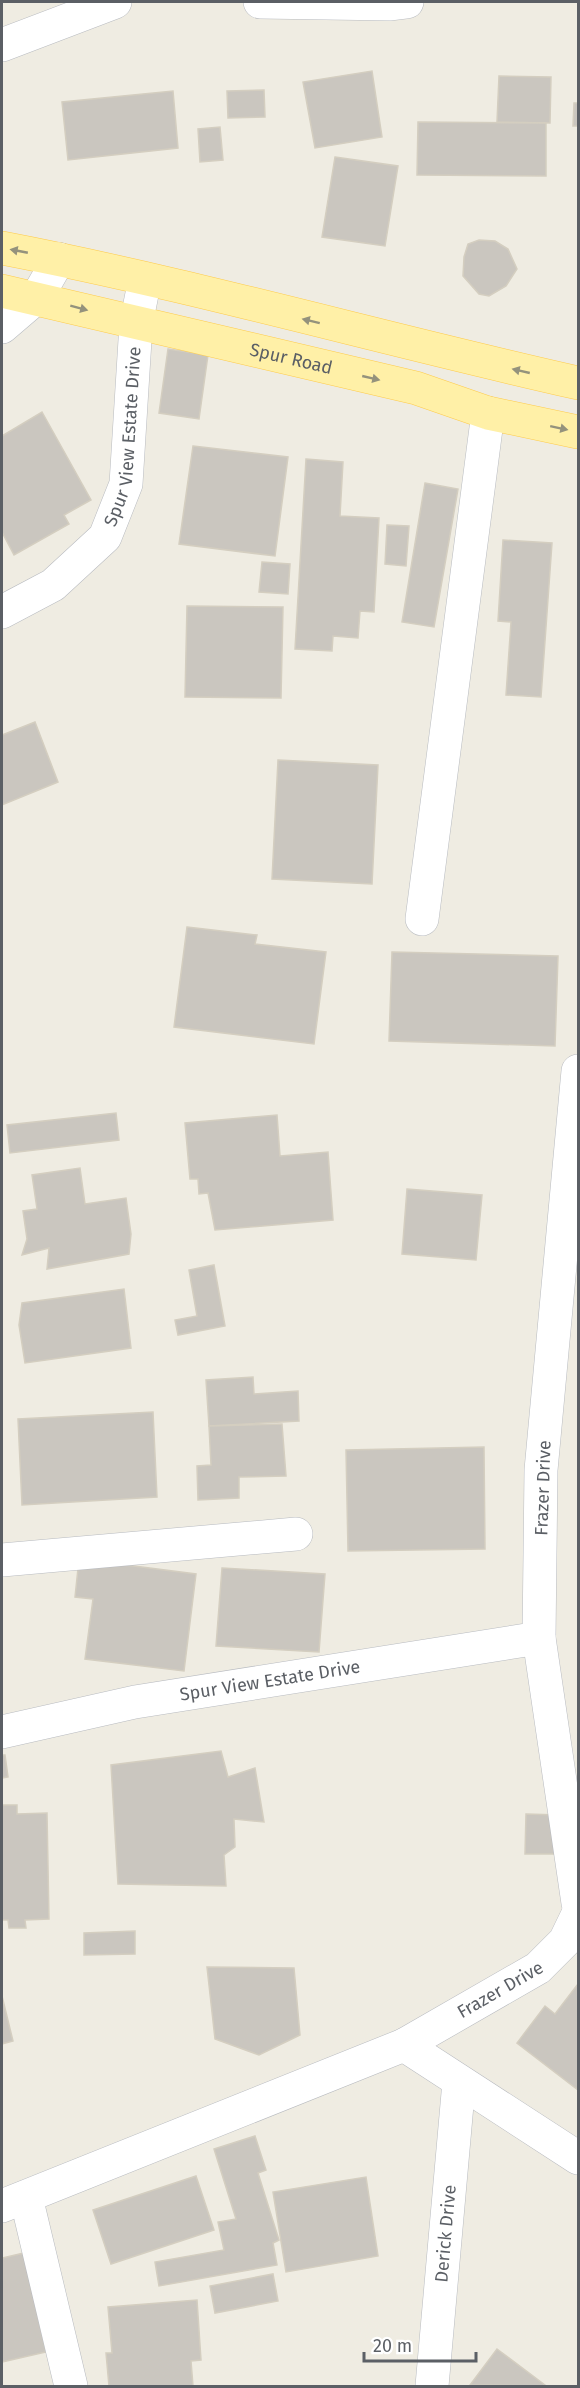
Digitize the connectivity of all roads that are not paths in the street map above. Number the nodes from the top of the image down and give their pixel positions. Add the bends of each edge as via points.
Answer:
1 (115, 2) edge
2 (260, 2) edge
3 (407, 2) edge
4 (2, 45) edge
5 (2, 248) edge
6 (59, 259) junction
7 (145, 279) junction
8 (2, 291) edge
9 (37, 297) junction
10 (136, 324) junction
11 (2, 327) edge
12 (424, 349) junction
13 (579, 384) edge
14 (416, 388) junction
15 (488, 413) junction
16 (579, 432) edge
17 (2, 612) edge
18 (422, 919) dead end
19 (579, 1071) edge
20 (296, 1534) dead end
21 (2, 1560) edge
22 (539, 1638) junction
23 (2, 1732) edge
24 (579, 1903) edge
25 (579, 1914) edge
26 (404, 2045) junction
27 (459, 2082) junction
28 (579, 2158) edge
29 (14, 2201) edge
30 (71, 2386) edge
31 (432, 2386) edge

1 - 4 street
2 - 3 street
6 -> 5 main road
6 - 7 main road
6 - 9 street
7 - 10 street, Spur View Estate Drive
12 -> 7 main road
8 - 9 main road, Spur Road
9 -> 10 main road, Spur Road
9 - 11 street
10 -> 14 main road, Spur Road
10 - 17 street, Spur View Estate Drive via 126,484 105,537 53,585
13 -> 12 main road
12 - 14 main road
14 - 15 main road, Spur Road
15 -> 16 main road, Spur Road
15 - 18 street
19 - 22 street, Frazer Drive via 541,1470
20 - 21 street
22 - 23 street, Spur View Estate Drive via 135,1702
22 - 24 street, Frazer Drive
25 - 26 street, Frazer Drive via 565,1941 538,1968
26 - 27 street
26 - 29 street, Frazer Drive
27 - 28 street
27 - 31 street, Derick Drive
29 - 30 street

